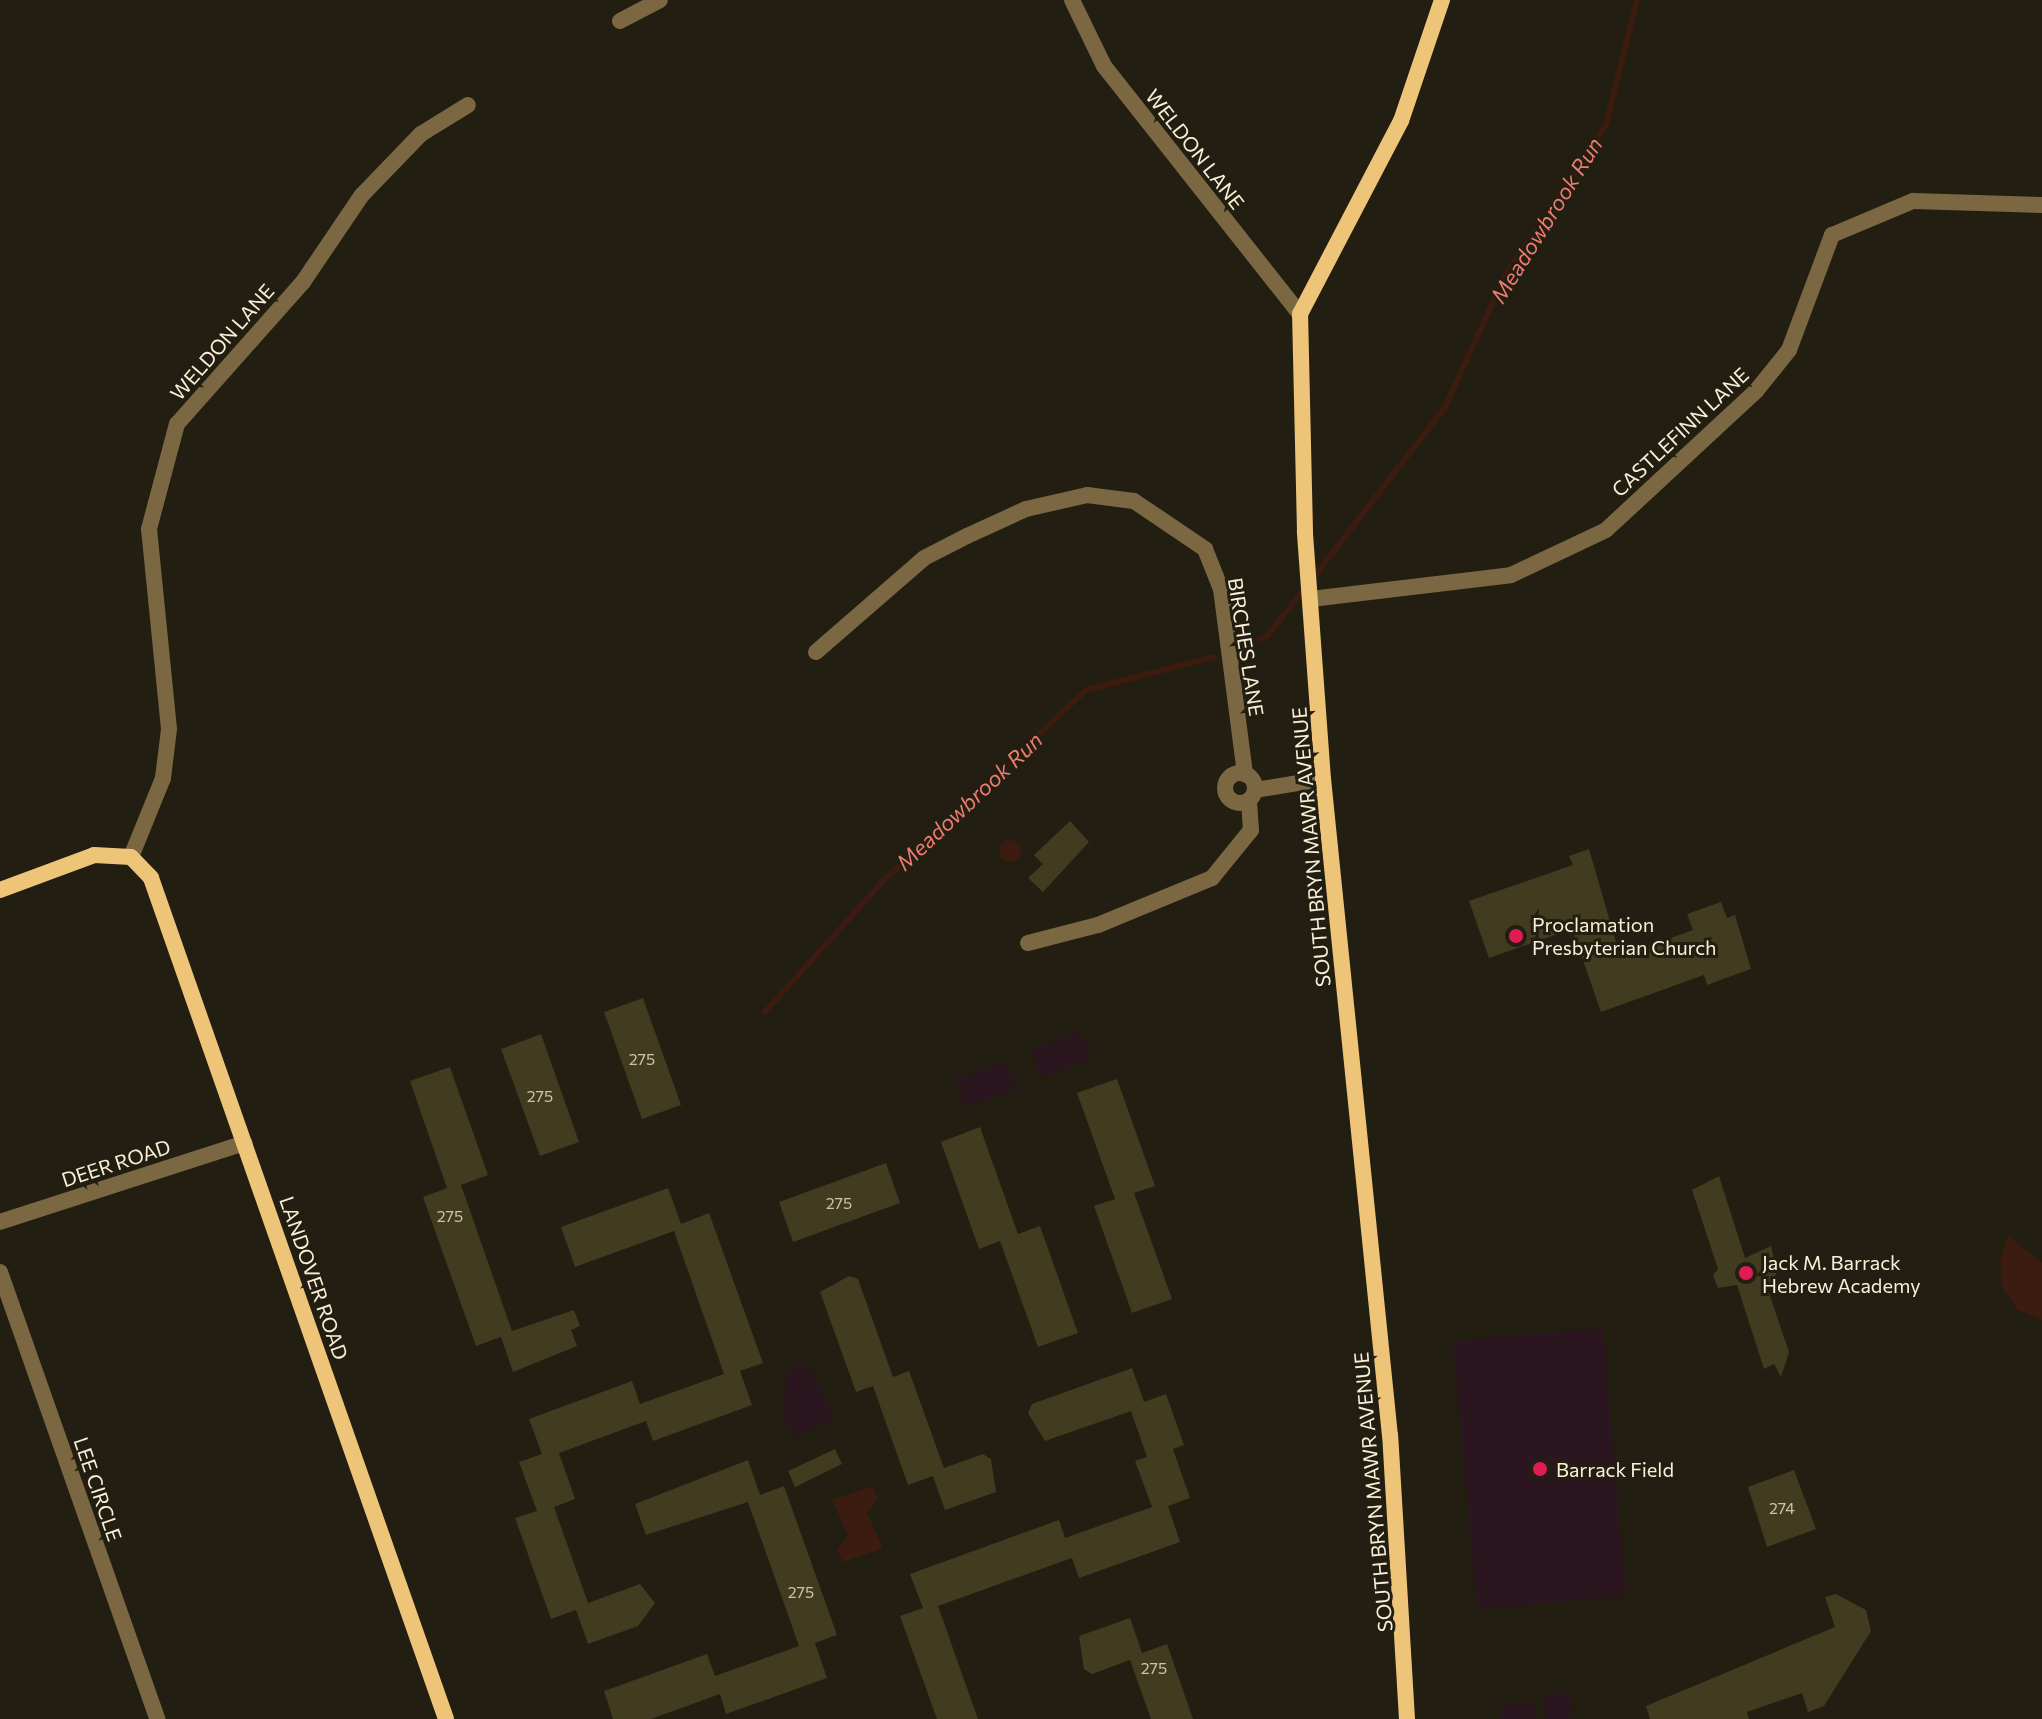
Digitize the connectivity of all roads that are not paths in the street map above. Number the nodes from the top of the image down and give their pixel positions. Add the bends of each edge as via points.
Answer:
1 (660, 0) edge
2 (1072, 0) edge
3 (1442, 0) edge
4 (620, 21) dead end
5 (468, 105) dead end
6 (2042, 205) edge
7 (1300, 314) junction
8 (1311, 594) junction
9 (816, 652) dead end
10 (1245, 774) junction
11 (1323, 779) junction
12 (1252, 795) junction
13 (131, 857) junction
14 (0, 890) edge
15 (1028, 943) dead end
16 (245, 1143) junction
17 (0, 1222) edge
18 (0, 1272) edge
19 (157, 1719) edge
20 (446, 1719) edge
21 (1407, 1719) edge

1 - 4 street
2 - 7 street, WELDON LANE via 1104,66
3 - 7 main road, SOUTH BRYN MAWR AVENUE via 1401,121
5 - 13 street, WELDON LANE via 421,134 362,195 303,282 177,424 149,529 169,729 163,778
6 - 8 street, CASTLEFINN LANE via 1913,201 1832,235 1789,350 1756,391 1606,530 1511,575
7 - 8 main road, SOUTH BRYN MAWR AVENUE
8 - 11 main road, SOUTH BRYN MAWR AVENUE
9 - 10 street, BIRCHES LANE via 924,558 967,536 1026,509 1087,495 1134,501 1205,549 1221,589
10 - 12 street, BIRCHES LANE
10 - 12 street via 1232,775 1226,793 1236,802
11 - 12 street
11 - 21 main road, SOUTH BRYN MAWR AVENUE via 1390,1436
12 - 15 street via 1251,830 1212,878 1098,925
13 - 14 main road via 94,855
13 - 16 main road, LANDOVER ROAD via 151,878
16 - 17 street, DEER ROAD
16 - 20 main road, LANDOVER ROAD
18 - 19 street, LEE CIRCLE

